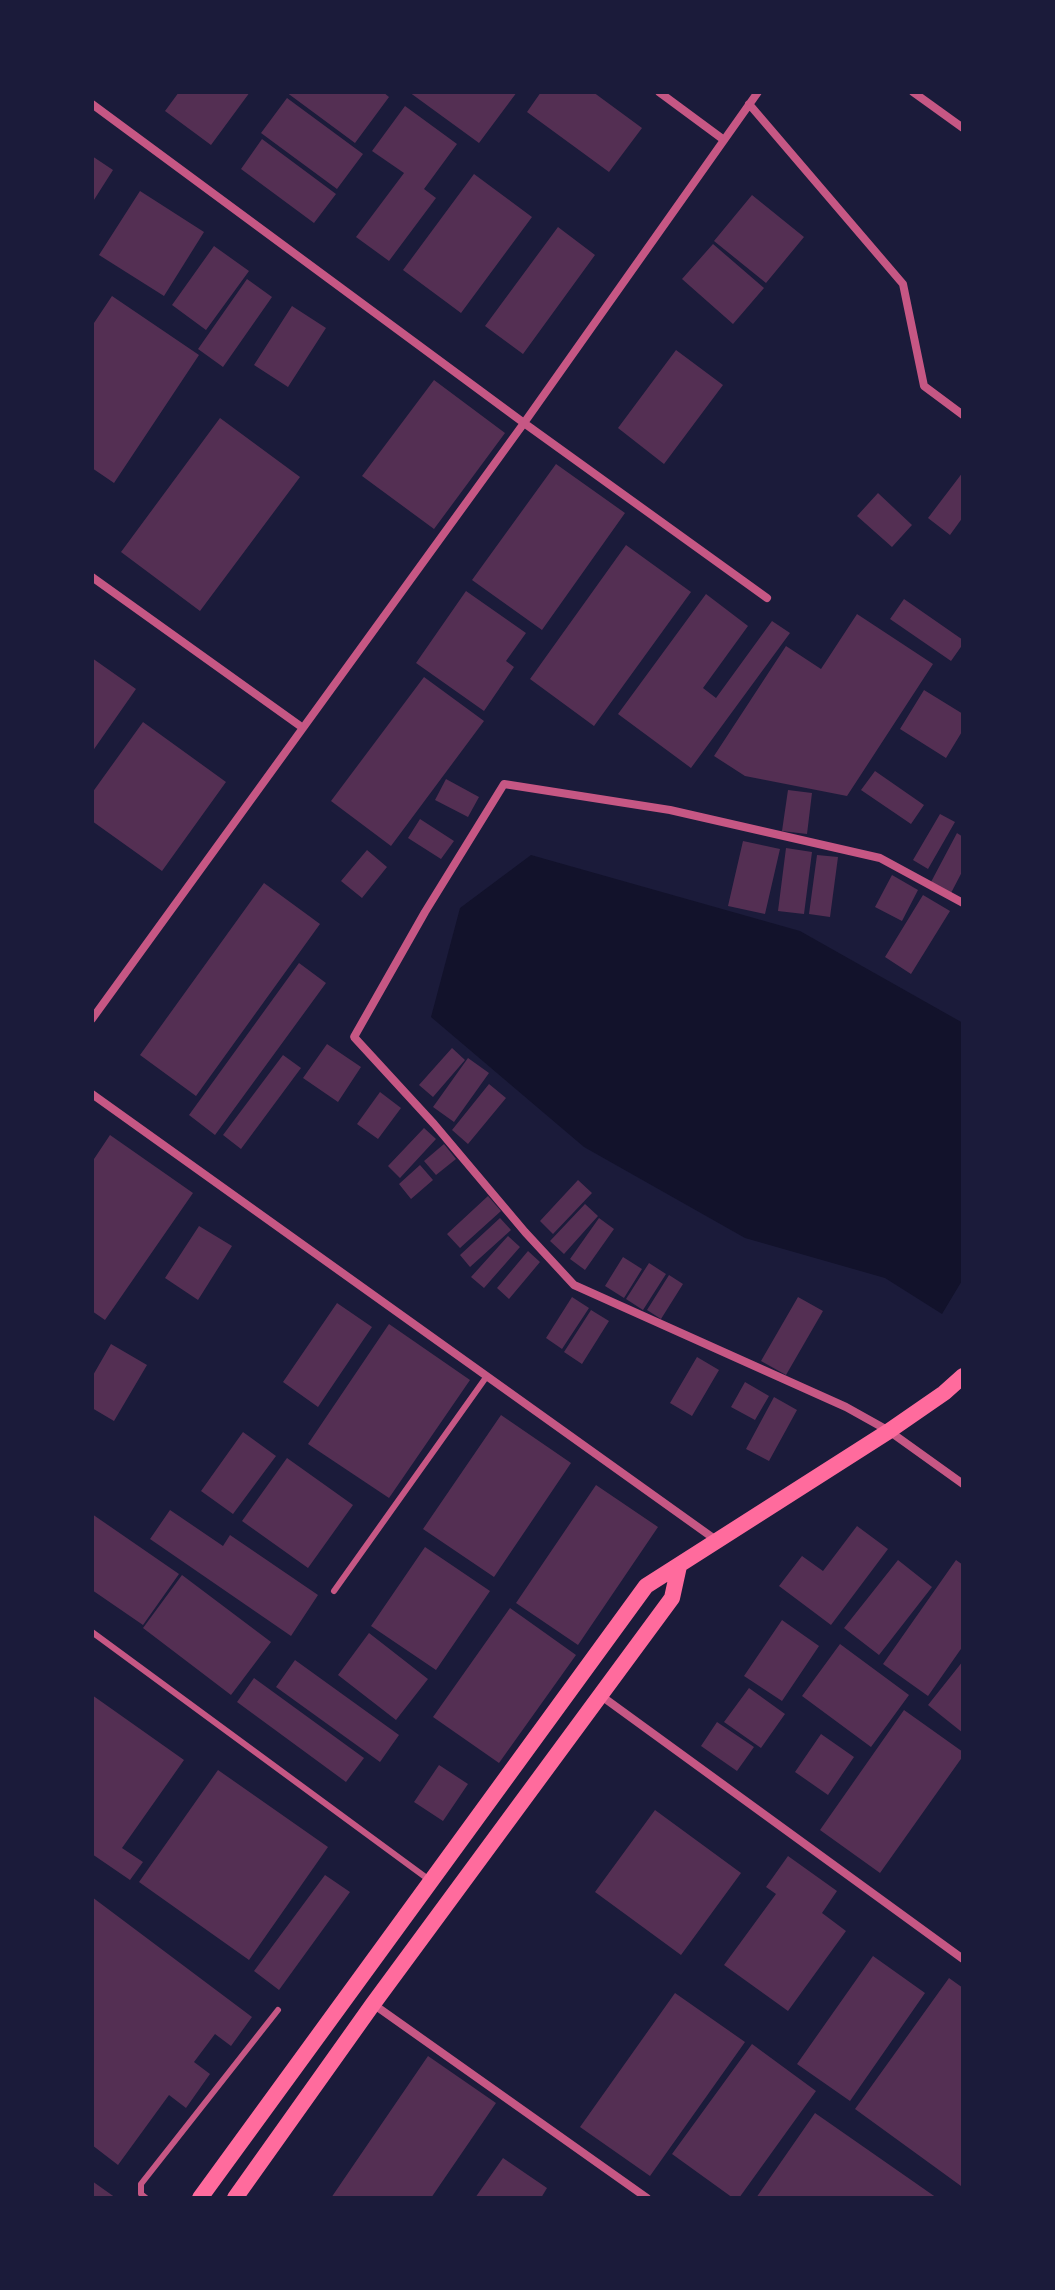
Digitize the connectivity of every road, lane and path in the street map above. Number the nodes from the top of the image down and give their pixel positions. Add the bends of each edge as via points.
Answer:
1 (659, 92) edge
2 (758, 92) edge
3 (913, 92) edge
4 (92, 104) edge
5 (749, 104) junction
6 (963, 128) edge
7 (724, 140) junction
8 (963, 415) edge
9 (524, 423) junction
10 (92, 577) edge
11 (767, 598) dead end
12 (303, 728) junction
13 (963, 903) edge
14 (92, 1019) edge
15 (92, 1094) edge
16 (487, 1376) junction
17 (963, 1376) edge
18 (889, 1431) junction
19 (963, 1484) edge
20 (716, 1540) junction
21 (679, 1566) junction
22 (334, 1591) dead end
23 (92, 1632) edge
24 (600, 1695) junction
25 (431, 1881) junction
26 (963, 1959) edge
27 (373, 2004) junction
28 (278, 2010) dead end
29 (141, 2197) edge
30 (200, 2198) edge
31 (235, 2198) edge
32 (647, 2198) edge

1 - 7 street
2 - 5 street
3 - 6 street
4 - 9 street
5 - 7 street
5 - 8 street via 903,284 924,386
7 - 9 street
9 - 11 street
9 - 12 street
10 - 12 street
12 - 14 street
13 - 18 street via 880,858 670,810 504,784 354,1037 574,1285
15 - 16 street
16 - 20 street
16 - 22 lane
17 - 18 main road
18 - 19 street
18 - 20 main road
20 - 21 main road
21 - 24 main road via 672,1598
21 - 25 main road via 646,1586
23 - 25 lane
24 - 26 street
24 - 27 main road
25 - 30 main road
27 - 31 main road
27 - 32 street
28 - 29 lane via 141,2184

